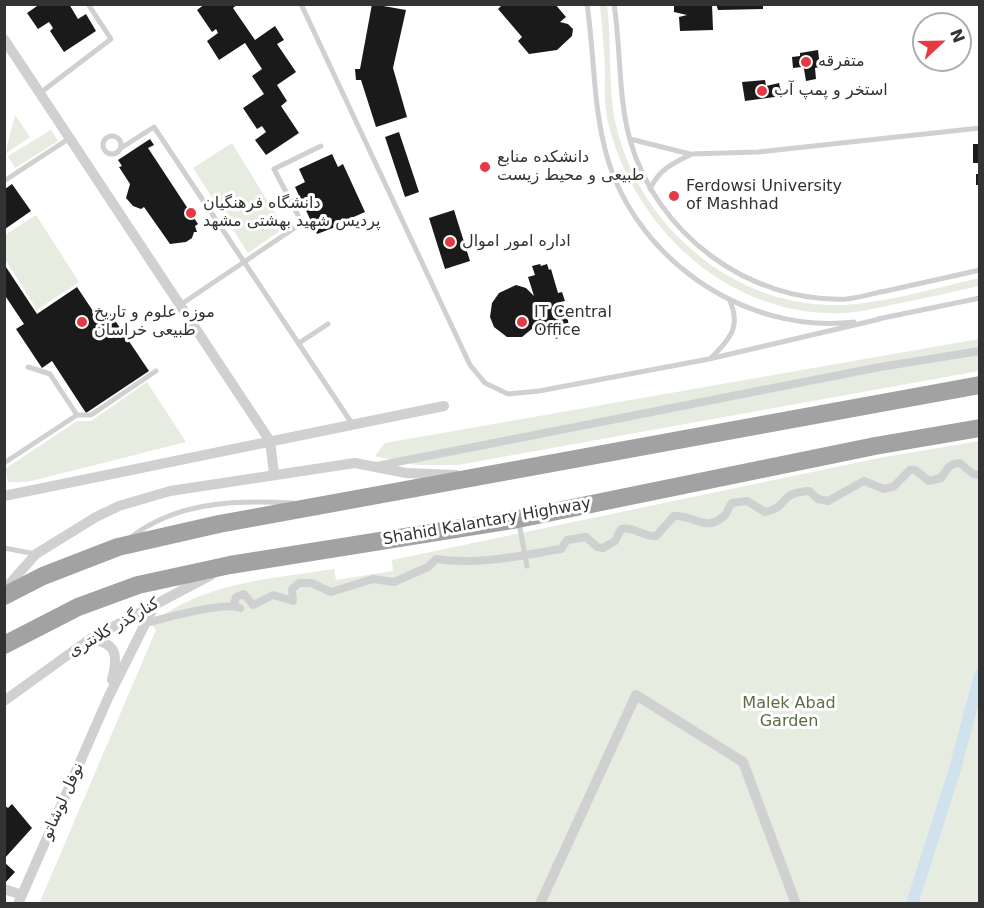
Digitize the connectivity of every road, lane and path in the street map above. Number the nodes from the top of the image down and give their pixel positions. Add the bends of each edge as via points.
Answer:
1 (88, 4) edge
2 (301, 4) edge
3 (587, 4) edge
4 (614, 4) edge
5 (4, 39) edge
6 (40, 93) junction
7 (980, 128) edge
8 (70, 138) junction
9 (630, 139) junction
10 (321, 146) dead end
11 (121, 148) dead end
12 (690, 154) junction
13 (4, 181) edge
14 (650, 189) junction
15 (245, 263) junction
16 (980, 270) edge
17 (980, 298) edge
18 (729, 299) junction
19 (180, 305) junction
20 (880, 319) junction
21 (328, 324) dead end
22 (299, 343) junction
23 (980, 351) edge
24 (710, 359) junction
25 (28, 367) dead end
26 (156, 371) dead end
27 (980, 385) edge
28 (444, 406) dead end
29 (77, 415) junction
30 (353, 425) junction
31 (980, 428) edge
32 (270, 441) junction
33 (4, 463) edge
34 (377, 466) junction
35 (274, 474) junction
36 (480, 475) junction
37 (980, 475) edge
38 (4, 496) edge
39 (518, 519) junction
40 (4, 549) edge
41 (36, 554) junction
42 (525, 555) junction
43 (230, 565) junction
44 (527, 566) dead end
45 (4, 590) edge
46 (4, 596) edge
47 (155, 604) junction
48 (146, 623) junction
49 (90, 639) junction
50 (4, 645) edge
51 (108, 698) junction
52 (4, 700) edge
53 (4, 890) edge
54 (20, 899) edge
55 (540, 903) edge
56 (796, 903) edge

1 - 6 lane via 111,39
2 - 24 lane via 470,365 484,383 508,394 539,391
3 - 18 lane via 598,112 615,180 635,218 661,251 693,278
4 - 9 lane
5 - 6 street
6 - 8 street
7 - 12 lane via 758,152
8 - 13 lane
8 - 19 street
9 - 12 lane
9 - 14 lane
10 - 15 lane via 274,169 302,223
11 - 15 lane via 154,127
12 - 14 lane via 657,174
14 - 16 lane via 685,233 714,259 743,277 810,297 847,299
15 - 19 lane
15 - 22 lane
17 - 20 lane
18 - 20 lane via 799,320 839,324
18 - 24 lane via 736,314 732,333
19 - 32 street
20 - 24 lane
21 - 22 lane
22 - 30 lane
23 - 34 street via 880,367
25 - 29 lane via 50,374
26 - 29 lane via 91,415
27 - 36 highway
28 - 30 street
29 - 33 lane
30 - 32 street
31 - 39 highway, Shahid Kalantary Highway
32 - 35 street
32 - 38 street
34 - 35 street via 355,463
34 - 36 street via 406,473
35 - 41 street via 170,491 119,506
36 - 46 highway via 118,547
37 - 42 street via 960,463 953,463 941,478 929,481 910,470 893,487 885,489 864,481 828,501 809,491 789,493 778,508 765,512 753,503 739,501 732,503 726,515 709,524 674,516 656,536 621,529 609,547 597,547 586,537 567,540 561,549
39 - 42 lane
39 - 43 highway, Shahid Kalantary Highway
40 - 41 lane
41 - 45 street
42 - 44 lane
42 - 48 street via 462,563 436,559 428,567 394,582 373,579 339,592 299,583 292,589 293,601 273,595 253,605 244,594 236,597 237,607 202,608
43 - 47 street, کنارگذر کلانتری
43 - 50 highway, Shahid Kalantary Highway via 138,585 78,607
47 - 48 street, نوفل لوشاتو
47 - 49 street, کنارگذر کلانتری
48 - 51 street, نوفل لوشاتو
49 - 51 street, نوفل لوشاتو via 112,648 117,659
49 - 52 street, کنارگذر کلانتری
51 - 54 street, نوفل لوشاتو
53 - 54 street
55 - 56 street via 636,695 743,762

